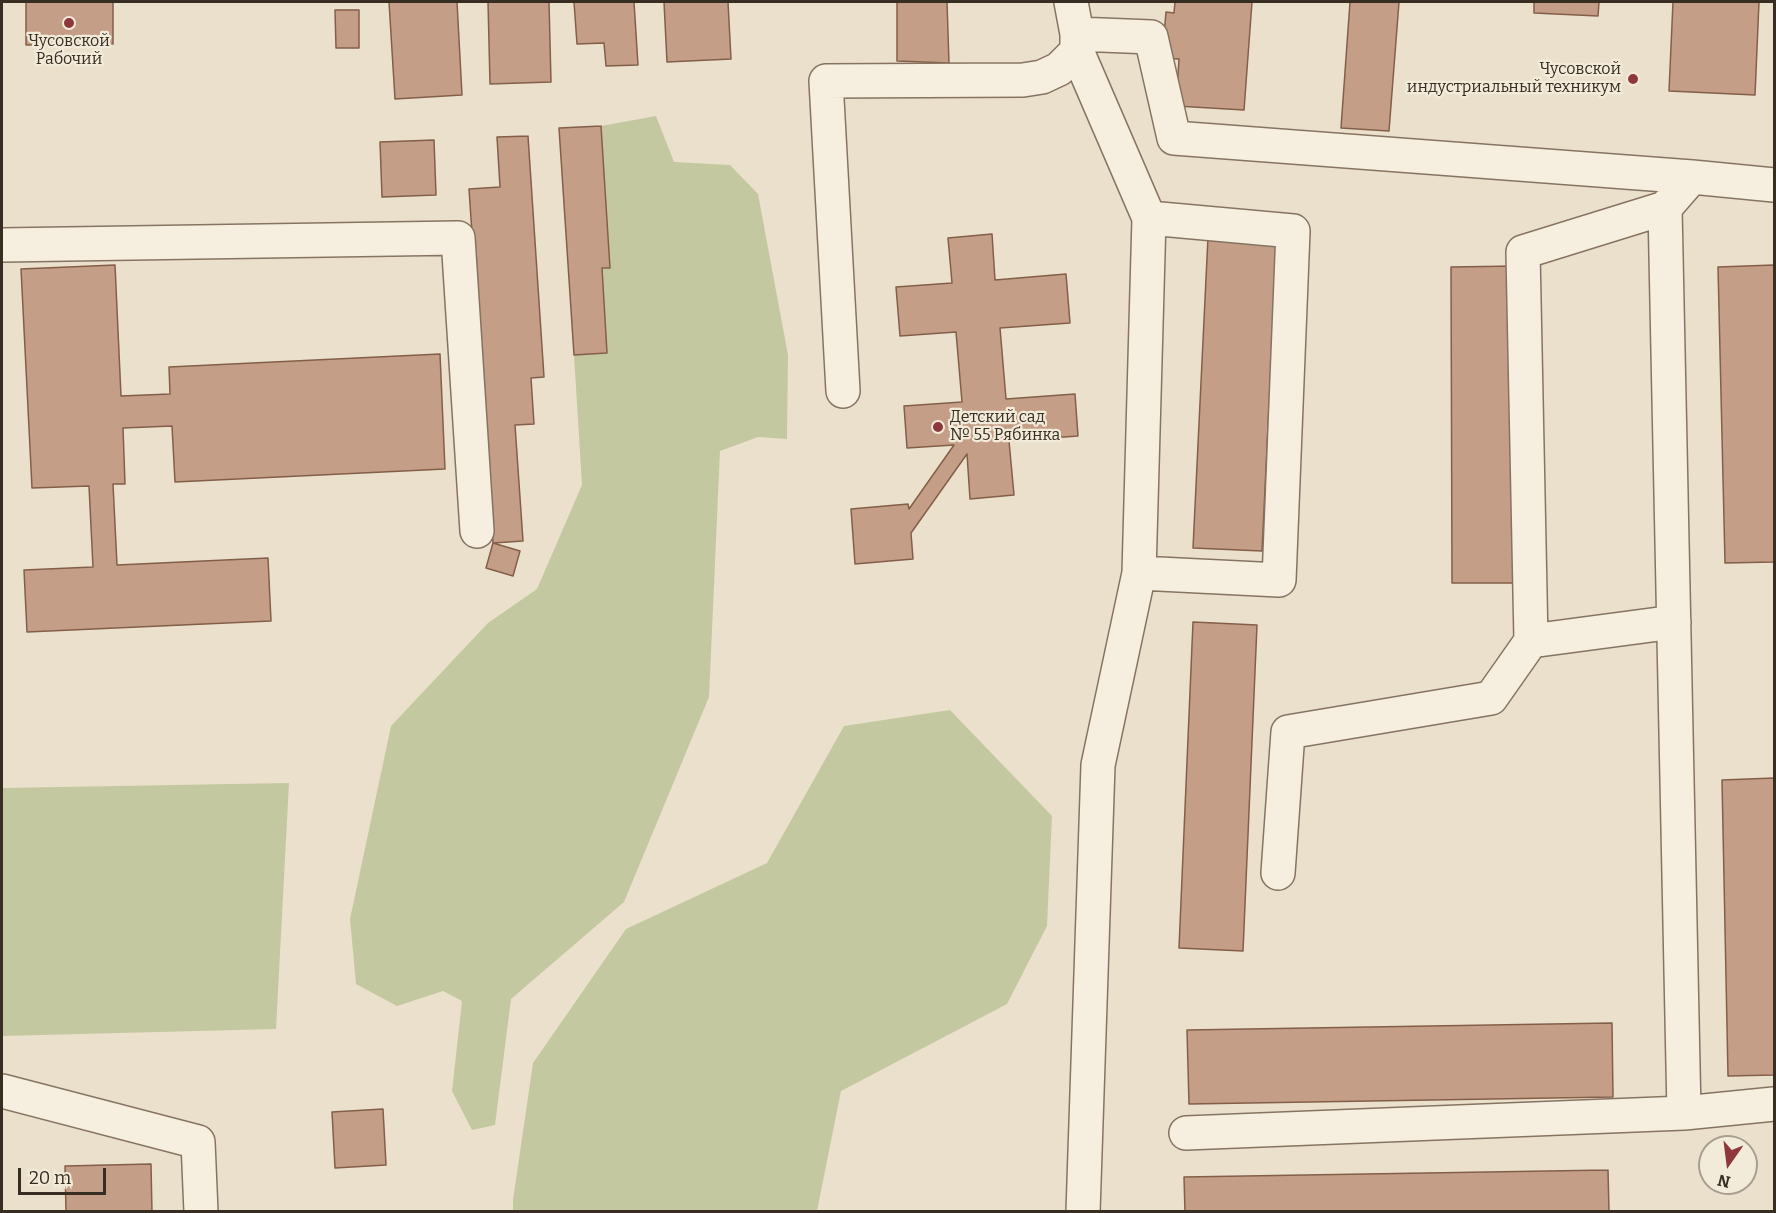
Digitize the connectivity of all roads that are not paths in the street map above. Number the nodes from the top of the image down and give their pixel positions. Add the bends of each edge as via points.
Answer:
1 (1071, 2) edge
2 (1077, 43) junction
3 (1692, 177) junction
4 (1774, 185) edge
5 (1665, 208) junction
6 (1149, 218) junction
7 (2, 245) edge
8 (843, 392) dead end
9 (477, 531) dead end
10 (1139, 573) junction
11 (1674, 622) junction
12 (1531, 641) junction
13 (1278, 873) dead end
14 (2, 1091) edge
15 (1774, 1104) edge
16 (1684, 1113) junction
17 (1186, 1133) dead end
18 (201, 1212) edge
19 (1083, 1212) edge

1 - 2 lane
2 - 3 lane via 1150,37 1174,138
2 - 6 lane
2 - 8 lane via 1059,69 1023,81 826,81
3 - 4 lane
3 - 5 lane
5 - 11 lane
5 - 12 lane via 1523,252
6 - 10 lane
6 - 10 lane via 1293,231 1279,580
7 - 9 lane via 458,238
10 - 19 lane via 1098,765
11 - 12 lane
11 - 16 lane
12 - 13 lane via 1491,698 1288,732
14 - 18 lane via 198,1142
15 - 16 lane
16 - 17 lane

